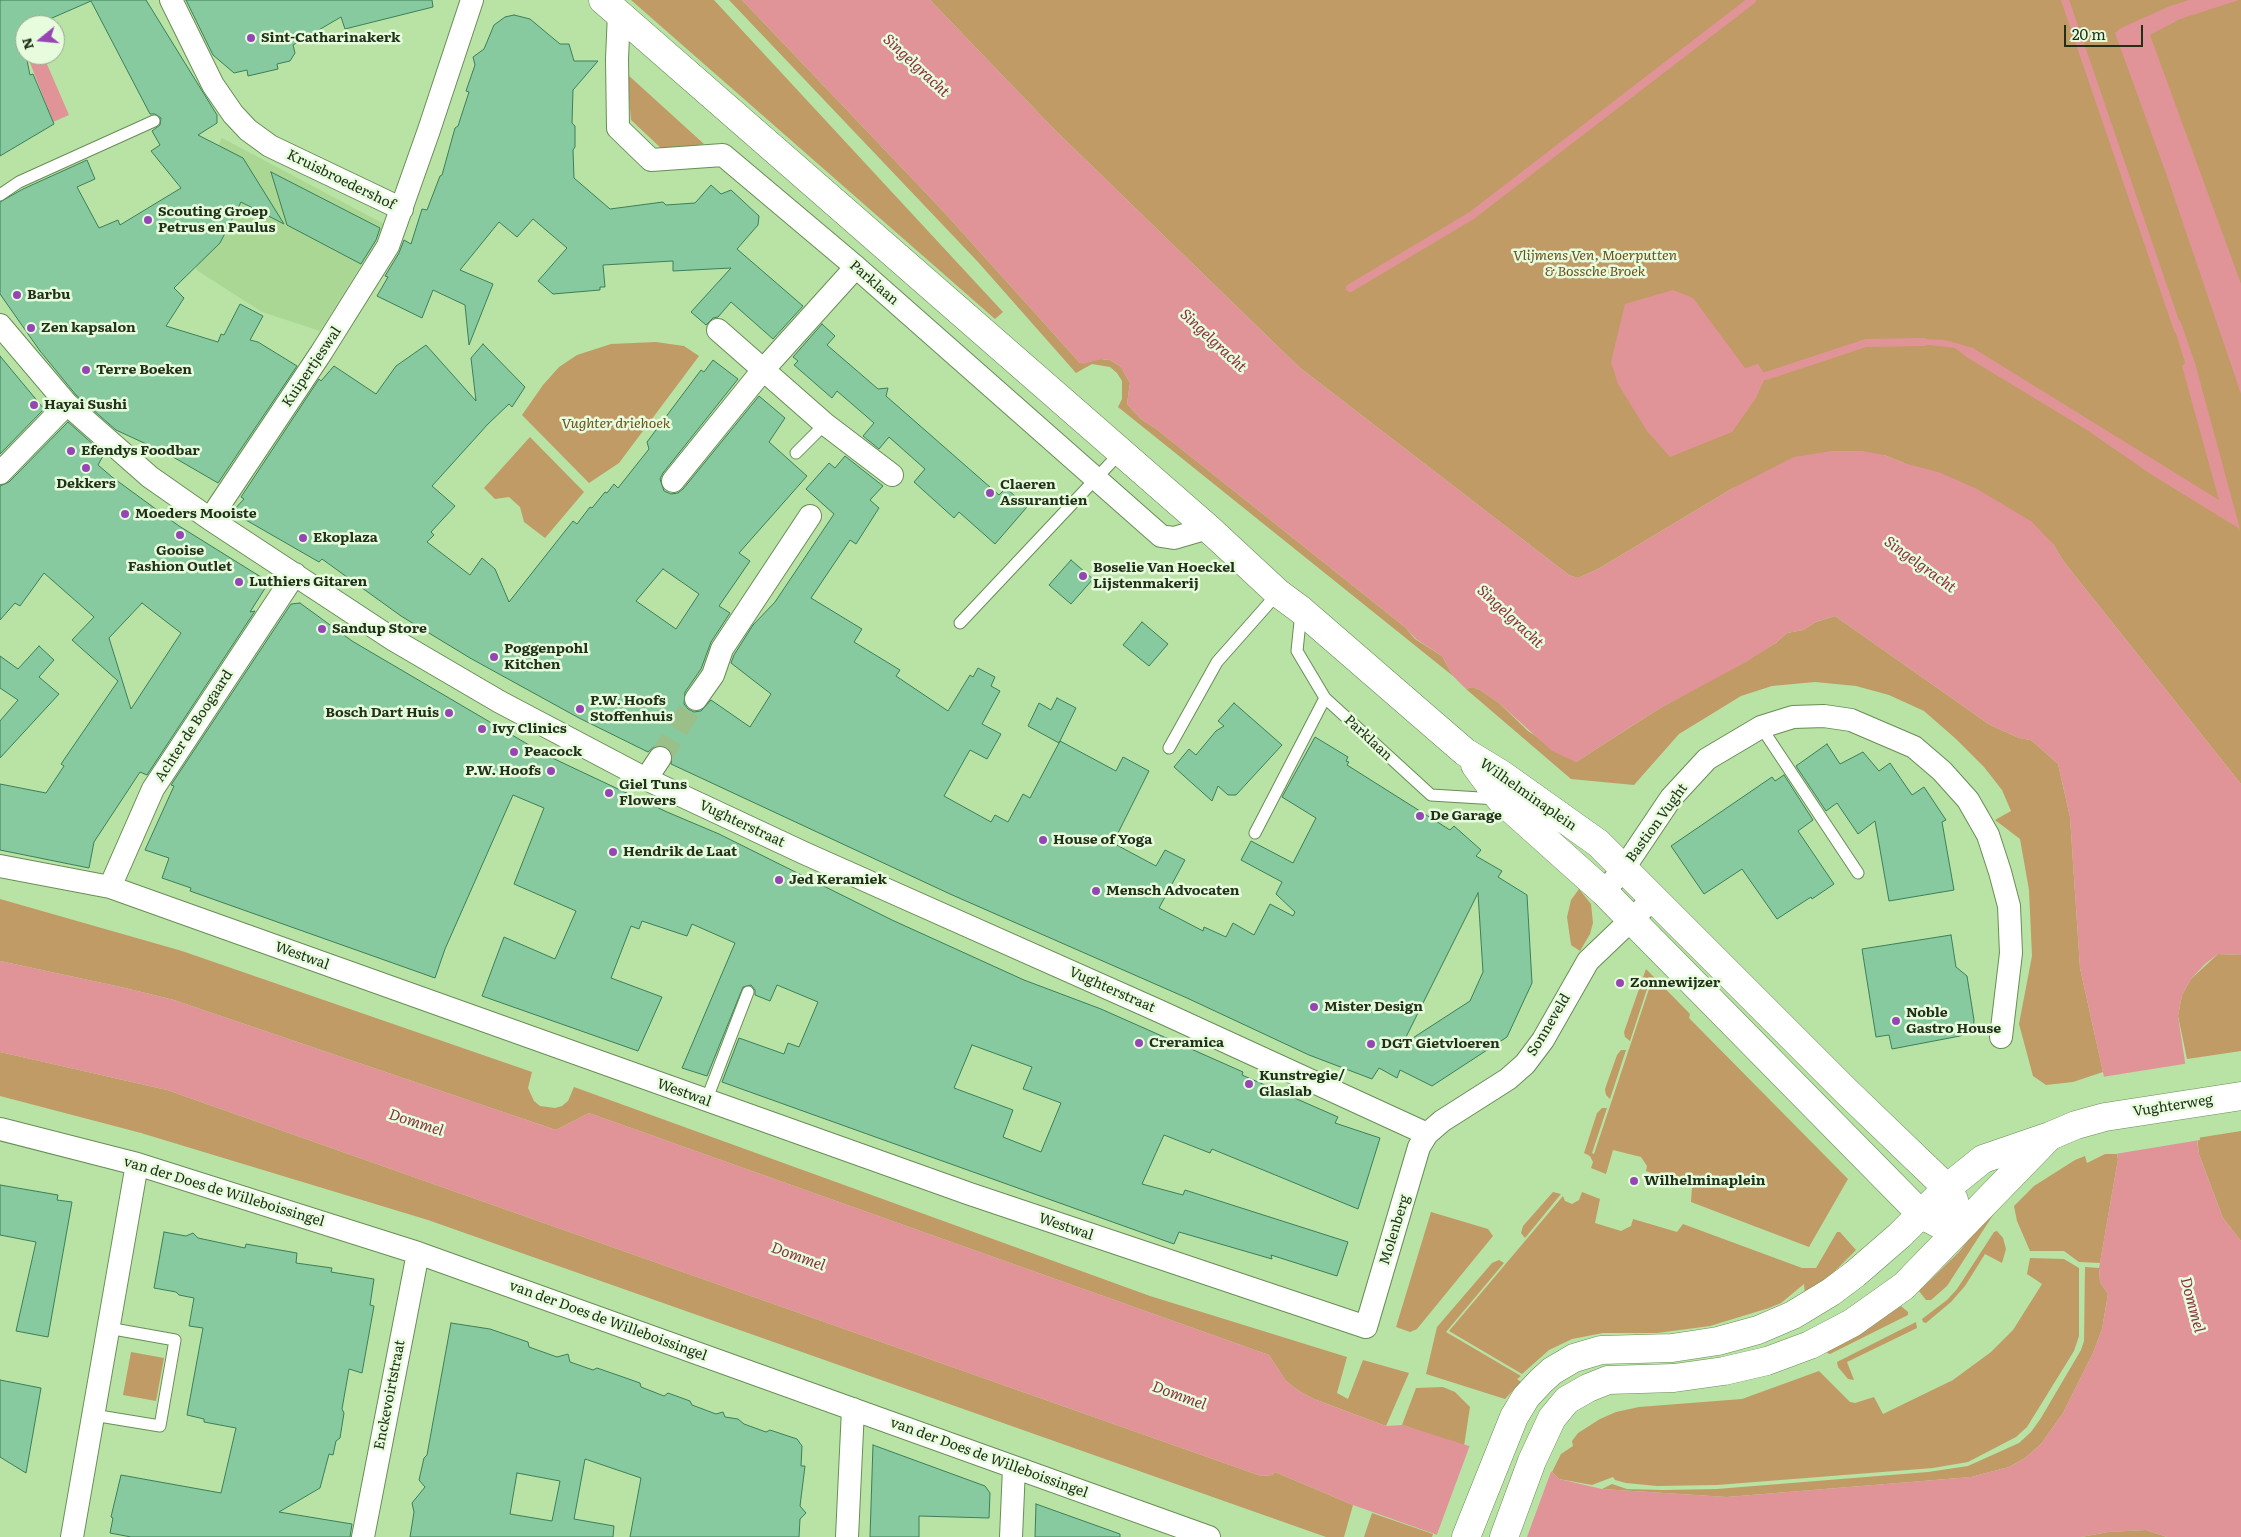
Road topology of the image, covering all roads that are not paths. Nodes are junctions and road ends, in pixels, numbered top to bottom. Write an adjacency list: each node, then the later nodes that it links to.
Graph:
1 (170, 0): 6 (street, Kruisbroedershof)
2 (472, 0): 6 (street, Kruisbroedershof)
3 (611, 6): 7 (street, Parklaan); 14 (main road, Parklaan)
4 (154, 121): 5 (lane)
5 (0, 195)
6 (402, 209): 20 (street, Kuipertjeswal)
7 (856, 267): 10 (street); 17 (street, Parklaan)
8 (0, 325): 11 (street, Vughterstraat)
9 (718, 330): 10 (street)
10 (763, 370): 12 (street); 18 (street)
11 (67, 404): 15 (street); 20 (street, Vughterstraat)
12 (824, 424): 13 (lane); 16 (street)
13 (796, 453)
14 (1120, 453): 17 (lane); 21 (main road, Parklaan)
15 (0, 473)
16 (892, 475)
17 (1095, 478): 21 (street, Parklaan); 25 (lane)
18 (673, 481)
19 (810, 516): 27 (street)
20 (210, 519): 22 (street, Vughterstraat)
21 (1208, 528): 23 (main road, Parklaan)
22 (295, 574): 32 (street, Vughterstraat); 38 (street, Achter de Boogaard)
23 (1278, 593): 24 (main road, Parklaan); 29 (lane)
24 (1301, 610): 26 (lane, Parklaan); 30 (main road, Parklaan)
25 (960, 622)
26 (1325, 698): 33 (lane, Parklaan); 34 (lane)
27 (696, 699)
28 (1760, 727): 36 (street, Bastion Vught); 37 (lane); 43 (street, Bastion Vught)
29 (1169, 748)
30 (1465, 752): 33 (main road, Wilhelminaplein); 36 (main road, Wilhelminaplein)
31 (660, 758): 32 (street)
32 (646, 779): 47 (street, Vughterstraat)
33 (1500, 799): 39 (main road, Wilhelminaplein)
34 (1255, 834)
35 (0, 866): 38 (street, Westwal)
36 (1624, 868): 39 (street, Bastion Vught); 40 (main road, Wilhelminaplein)
37 (1858, 873)
38 (110, 887): 45 (street, Westwal)
39 (1604, 892): 41 (main road, Wilhelminaplein)
40 (1654, 898): 41 (street, Sonneveld); 50 (main road, Wilhelminaplein)
41 (1632, 920): 47 (street, Sonneveld); 51 (main road, Wilhelminaplein)
42 (748, 992): 45 (lane)
43 (2001, 1037)
44 (2241, 1096): 48 (main road, Vughterweg)
45 (706, 1101): 54 (street, Westwal)
46 (0, 1129): 49 (street, van der Does de Willeboissingel)
47 (1427, 1134): 54 (street, Molenberg)
48 (2050, 1136): 50 (main road); 52 (main road)
49 (137, 1164): 53 (street, van der Does de Willeboissingel); 55 (street)
50 (1947, 1188): 51 (main road); 52 (main road, Wilhelminaplein)
51 (1922, 1214): 52 (main road, Wilhelminaplein); 64 (main road)
52 (1960, 1227): 65 (main road)
53 (418, 1253): 56 (street, van der Does de Willeboissingel); 60 (street, Enckevoirtstraat)
54 (1366, 1327)
55 (108, 1328): 57 (street); 57 (lane)
56 (853, 1409): 58 (street, van der Does de Willeboissingel); 61 (street)
57 (93, 1415): 59 (street)
58 (1014, 1468): 62 (street); 63 (street, van der Does de Willeboissingel)
59 (72, 1537)
60 (363, 1537)
61 (847, 1537)
62 (1011, 1537)
63 (1209, 1537)
64 (1466, 1537)
65 (1504, 1537)

